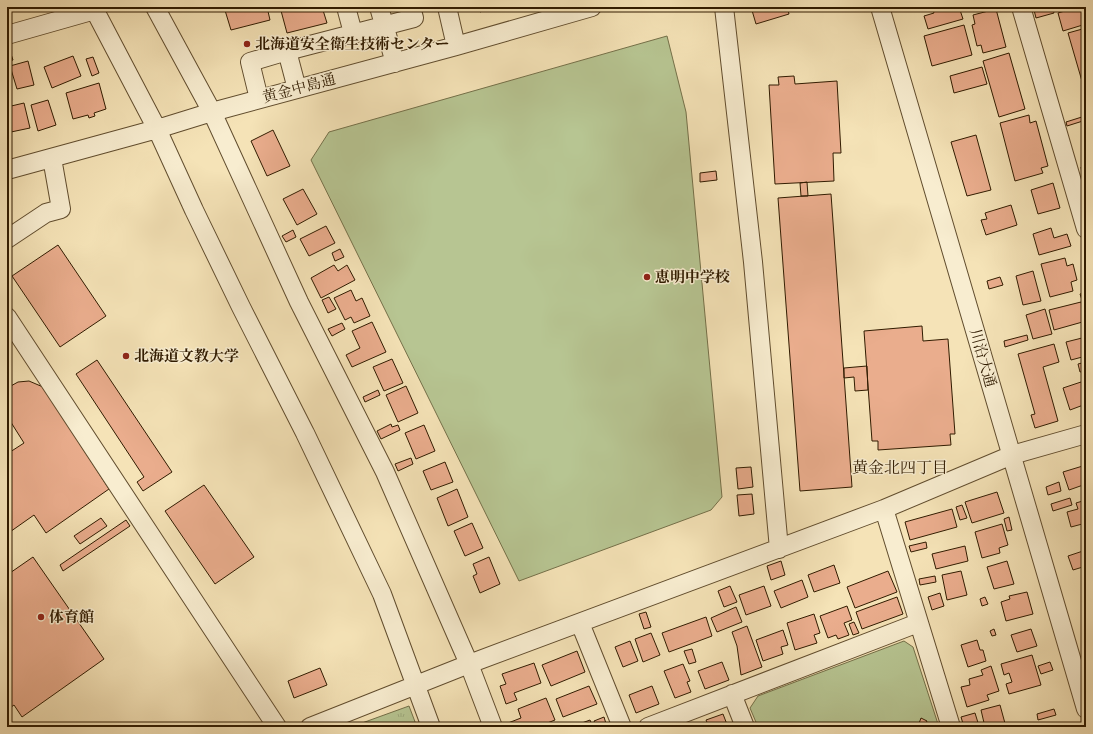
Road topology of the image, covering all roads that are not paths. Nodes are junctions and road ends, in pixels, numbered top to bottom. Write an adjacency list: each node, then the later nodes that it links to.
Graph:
1 (155, 7): 19 (street)
2 (346, 7): 12 (street)
3 (379, 7): 11 (street)
4 (411, 7): 11 (street)
5 (447, 7): 14 (street)
6 (724, 7): 29 (street)
7 (880, 7): 27 (street, 川沿大通)
8 (1021, 7): 23 (street)
9 (582, 8): 14 (street, 黄金中島通)
10 (94, 9): 13 (street); 20 (street)
11 (384, 25): 12 (street); 16 (street)
12 (353, 33): 15 (street)
13 (7, 35)
14 (456, 46): 16 (street, 黄金中島通)
15 (287, 51): 17 (street); 18 (street)
16 (395, 63): 17 (street, 黄金中島通)
17 (297, 89): 18 (street, 黄金中島通)
18 (258, 99): 19 (street, 黄金中島通)
19 (212, 112): 20 (street, 黄金中島通); 32 (street)
20 (157, 129): 21 (street, 黄金中島通); 33 (street)
21 (52, 158): 22 (street, 黄金中島通); 24 (street)
22 (7, 170)
23 (1086, 229)
24 (7, 240)
25 (7, 317): 36 (street)
26 (1086, 434): 27 (street)
27 (1012, 454): 28 (street); 35 (street, 川沿大通)
28 (884, 509): 29 (street); 30 (street)
29 (779, 549): 31 (street)
30 (918, 622): 34 (street); 43 (street)
31 (580, 623): 32 (street); 40 (street)
32 (469, 664): 33 (street); 39 (street)
33 (415, 686): 37 (street); 38 (street)
34 (732, 694): 41 (street); 42 (street)
35 (1086, 709)
36 (277, 727)
37 (310, 727)
38 (431, 727)
39 (493, 727)
40 (622, 727)
41 (648, 727)
42 (745, 727)
43 (951, 727)

